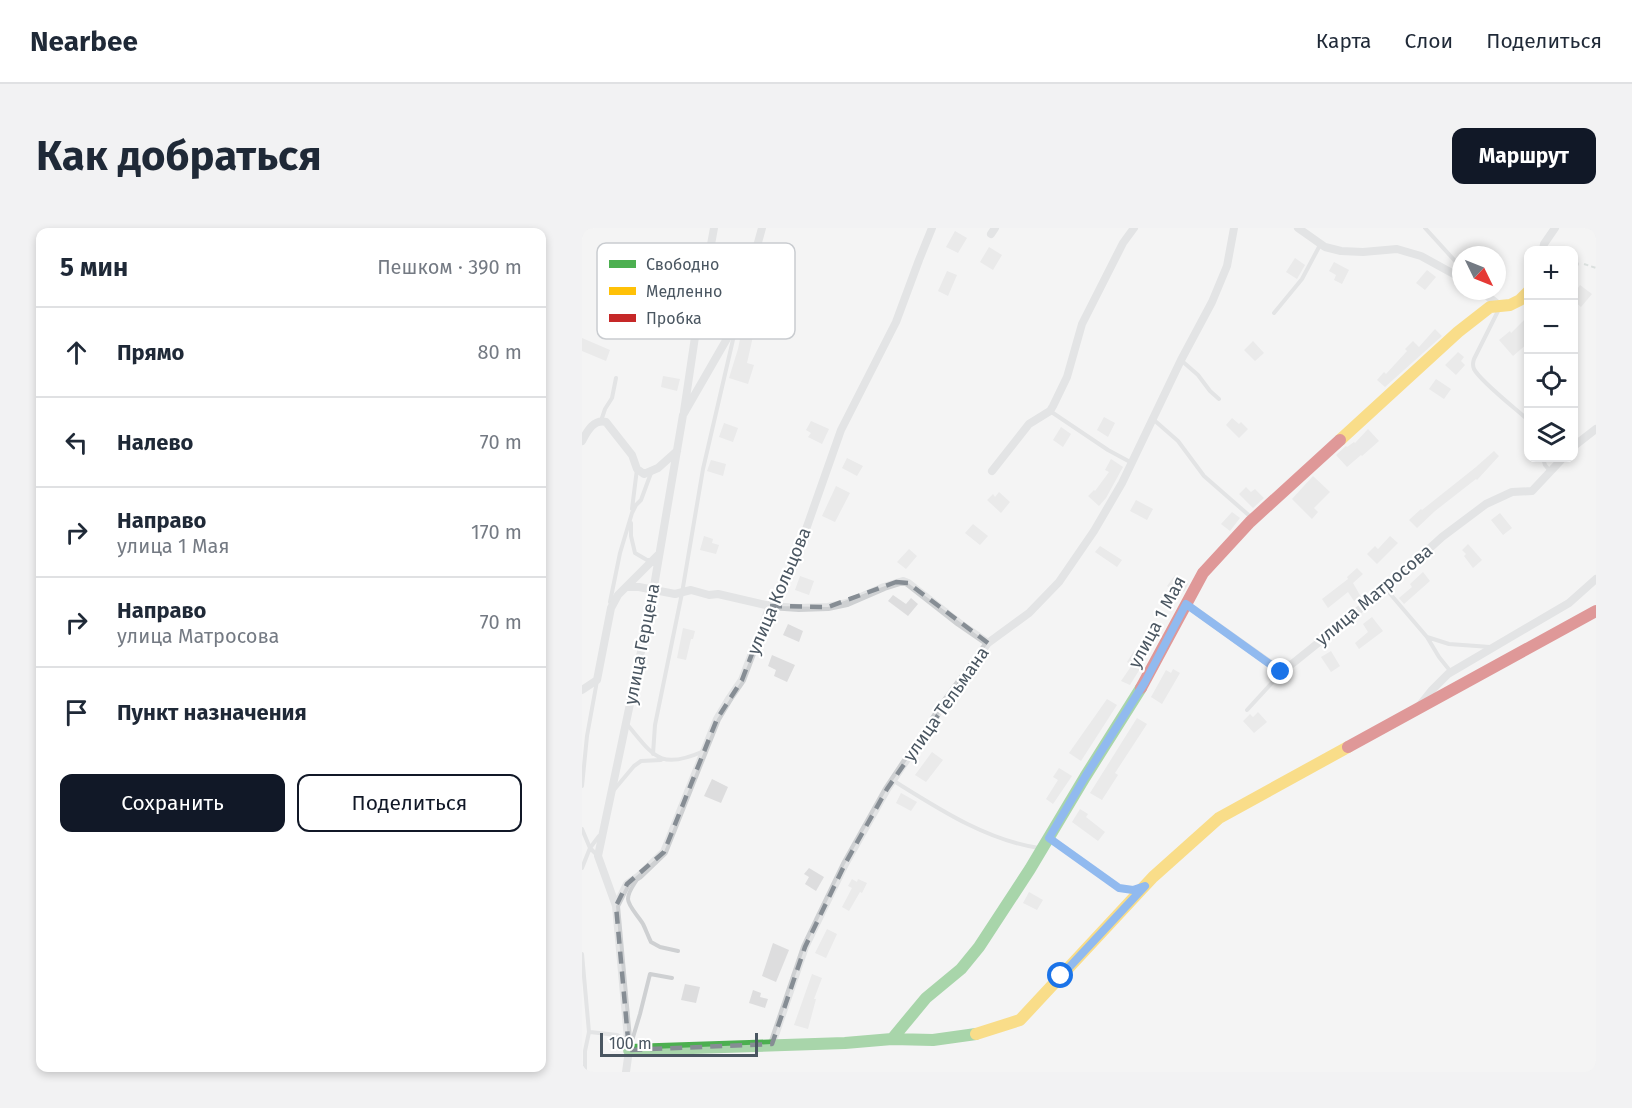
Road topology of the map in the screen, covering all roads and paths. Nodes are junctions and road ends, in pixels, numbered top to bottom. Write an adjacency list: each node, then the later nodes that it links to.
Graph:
1 (714, 228): 9 (street)
2 (762, 228): 10 (street, улица Герцена)
3 (932, 228): 52 (street, улица Кольцова)
4 (1134, 228): 27 (street)
5 (1234, 228): 24 (street, улица Тельмана)
6 (1298, 228): 11 (street)
7 (1425, 228): 13 (lane)
8 (1555, 228): 12 (street)
9 (711, 243)
10 (758, 243)
11 (1320, 244): 16 (street); 20 (lane)
12 (1543, 246)
13 (1452, 258)
14 (1578, 265): 15 (path)
15 (1596, 268)
16 (1452, 273)
17 (1524, 296): 19 (street, улица 1 Мая)
18 (1492, 300): 19 (street)
19 (1500, 306): 29 (lane); 44 (street, улица 1 Мая)
20 (1274, 314)
21 (695, 339): 28 (street)
22 (727, 339): 28 (street, улица Герцена)
23 (732, 339): 50 (lane)
24 (1181, 360): 26 (lane); 30 (street, улица Тельмана)
25 (616, 378): 31 (lane)
26 (1218, 399)
27 (1050, 411): 38 (lane); 40 (street)
28 (683, 415): 35 (street, улица Герцена)
29 (1524, 416)
30 (1153, 420): 38 (street, улица Тельмана); 44 (lane)
31 (601, 421): 33 (street); 39 (street)
32 (1596, 429): 34 (street)
33 (582, 441)
34 (1578, 444)
35 (677, 450): 42 (street); 45 (street, улица Герцена)
36 (1545, 462): 41 (lane)
37 (1559, 462): 41 (street, улица Матросова)
38 (1132, 463): 56 (street, улица Тельмана)
39 (637, 468): 42 (street); 43 (lane)
40 (992, 471)
41 (1550, 471): 48 (street, улица Матросова)
42 (651, 472): 43 (lane)
43 (632, 513): 45 (lane); 54 (lane)
44 (1253, 519): 51 (street, улица 1 Мая)
45 (656, 557): 47 (street); 49 (street, улица Герцена)
46 (1596, 579): 57 (street)
47 (627, 587): 49 (street); 54 (street)
48 (1385, 589): 55 (lane); 58 (street, улица Матросова)
49 (653, 590): 50 (street); 64 (street, улица Герцена)
50 (682, 593): 52 (street); 66 (lane)
51 (1186, 604): 58 (street); 73 (street, улица 1 Мая)
52 (770, 606): 56 (street); 65 (street, улица Кольцова)
53 (1596, 611): 62 (street)
54 (608, 618): 60 (street)
55 (1428, 637): 57 (lane); 59 (lane)
56 (988, 643): 68 (street, улица Тельмана)
57 (1494, 647): 59 (street)
58 (1281, 672): 63 (lane)
59 (1451, 672): 62 (street)
60 (597, 680): 61 (street); 69 (lane)
61 (582, 690)
62 (1418, 708): 78 (street)
63 (1247, 710)
64 (626, 723): 66 (lane); 70 (street, улица Герцена)
65 (705, 750): 67 (lane); 77 (street, улица Кольцова)
66 (653, 754): 67 (lane)
67 (662, 759): 70 (lane)
68 (893, 781): 73 (lane); 87 (street, улица Тельмана)
69 (582, 786)
70 (611, 795): 72 (street, улица Герцена)
71 (582, 828): 74 (lane)
72 (603, 831): 74 (lane); 75 (street, улица Герцена)
73 (1046, 843): 78 (lane); 86 (street, улица 1 Мая)
74 (590, 848): 75 (lane); 76 (lane)
75 (598, 855): 79 (street)
76 (582, 868)
77 (639, 876): 79 (street, улица Кольцова); 80 (lane)
78 (1145, 886): 86 (street)
79 (616, 906): 83 (street)
80 (678, 951)
81 (582, 954): 84 (lane)
82 (672, 978): 88 (lane)
83 (627, 1027): 85 (lane); 88 (street)
84 (590, 1032): 85 (lane); 89 (lane)
85 (617, 1035): 88 (lane)
86 (892, 1039): 87 (street)
87 (772, 1044): 88 (street)
88 (628, 1046): 90 (street)
89 (585, 1072)
90 (626, 1072)

